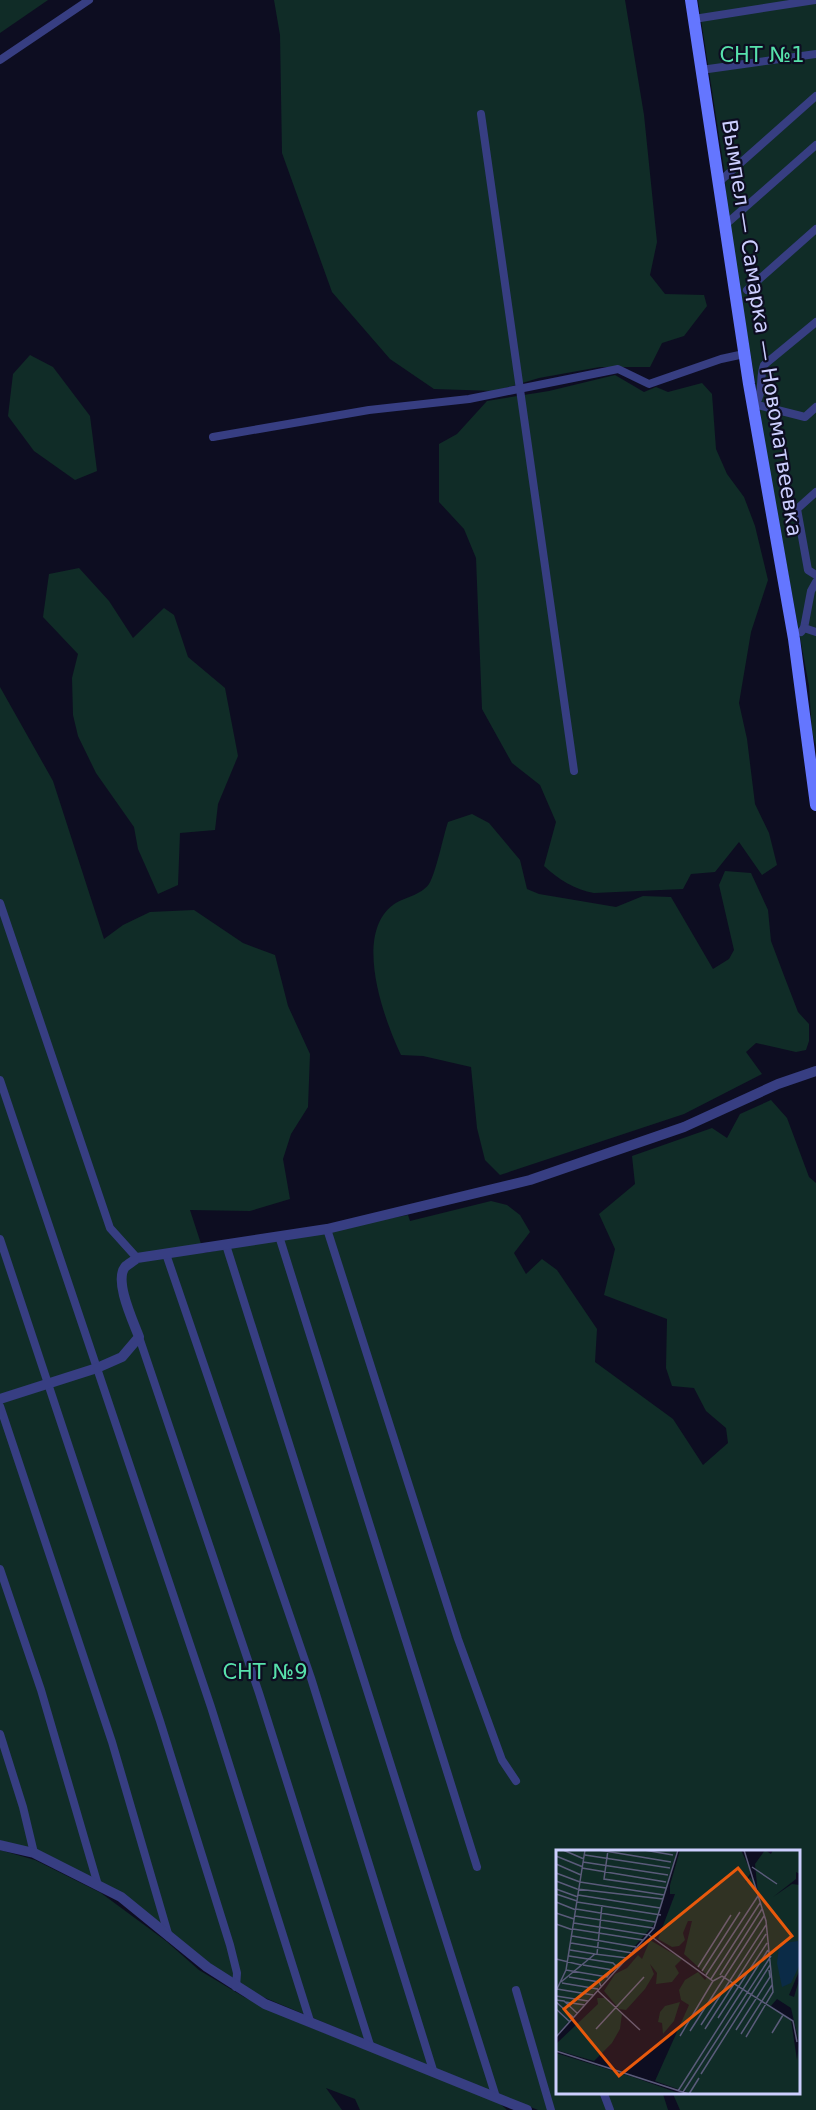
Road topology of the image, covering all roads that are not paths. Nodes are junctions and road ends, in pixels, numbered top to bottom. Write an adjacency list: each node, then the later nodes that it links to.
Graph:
1 (89, 0): 6 (street)
2 (691, 0): 4 (main road, Вымпел — Самарка — Новоматвеевка)
3 (815, 0): 4 (street)
4 (694, 19): 7 (main road, Вымпел — Самарка — Новоматвеевка)
5 (816, 54): 7 (street)
6 (0, 60)
7 (701, 70): 11 (main road, Вымпел — Самарка — Новоматвеевка)
8 (816, 96): 11 (street)
9 (481, 114): 17 (street)
10 (816, 145): 12 (street)
11 (719, 182): 12 (main road, Вымпел — Самарка — Новоматвеевка)
12 (725, 225): 16 (main road, Вымпел — Самарка — Новоматвеевка)
13 (816, 229): 14 (street)
14 (747, 290)
15 (816, 322): 18 (street)
16 (744, 354): 17 (street); 18 (main road, Вымпел — Самарка — Новоматвеевка)
17 (520, 390): 20 (street); 28 (street)
18 (754, 404): 19 (street); 26 (main road, Вымпел — Самарка — Новоматвеевка)
19 (816, 407)
20 (213, 437)
21 (816, 492): 22 (street)
22 (816, 575)
23 (816, 582): 24 (street)
24 (804, 628): 25 (street); 26 (street)
25 (816, 632)
26 (794, 639): 27 (main road, Вымпел — Самарка — Новоматвеевка)
27 (813, 765): 29 (main road, Вымпел — Самарка — Новоматвеевка)
28 (574, 771)
29 (816, 805)
30 (0, 903): 38 (street)
31 (816, 1071): 33 (street)
32 (0, 1080): 40 (street)
33 (327, 1229): 34 (street); 46 (street)
34 (279, 1236): 36 (street); 49 (street)
35 (0, 1239): 41 (street)
36 (226, 1245): 37 (street); 58 (street)
37 (166, 1254): 38 (street); 56 (street)
38 (137, 1258): 39 (street)
39 (139, 1337): 40 (street); 55 (street)
40 (97, 1368): 41 (street); 54 (street)
41 (48, 1384): 42 (street); 52 (street)
42 (0, 1399)
43 (0, 1406): 51 (street)
44 (0, 1569): 50 (street)
45 (0, 1734): 48 (street)
46 (516, 1781)
47 (0, 1845): 48 (street)
48 (34, 1853): 50 (street)
49 (477, 1867)
50 (98, 1885): 51 (street)
51 (169, 1938): 52 (street)
52 (236, 1987): 54 (street)
53 (516, 1990): 60 (street)
54 (310, 2021): 55 (street)
55 (370, 2045): 56 (street)
56 (433, 2070): 58 (street)
57 (604, 2095): 61 (street)
58 (496, 2097): 59 (street)
59 (527, 2110)
60 (551, 2110)
61 (610, 2110)

